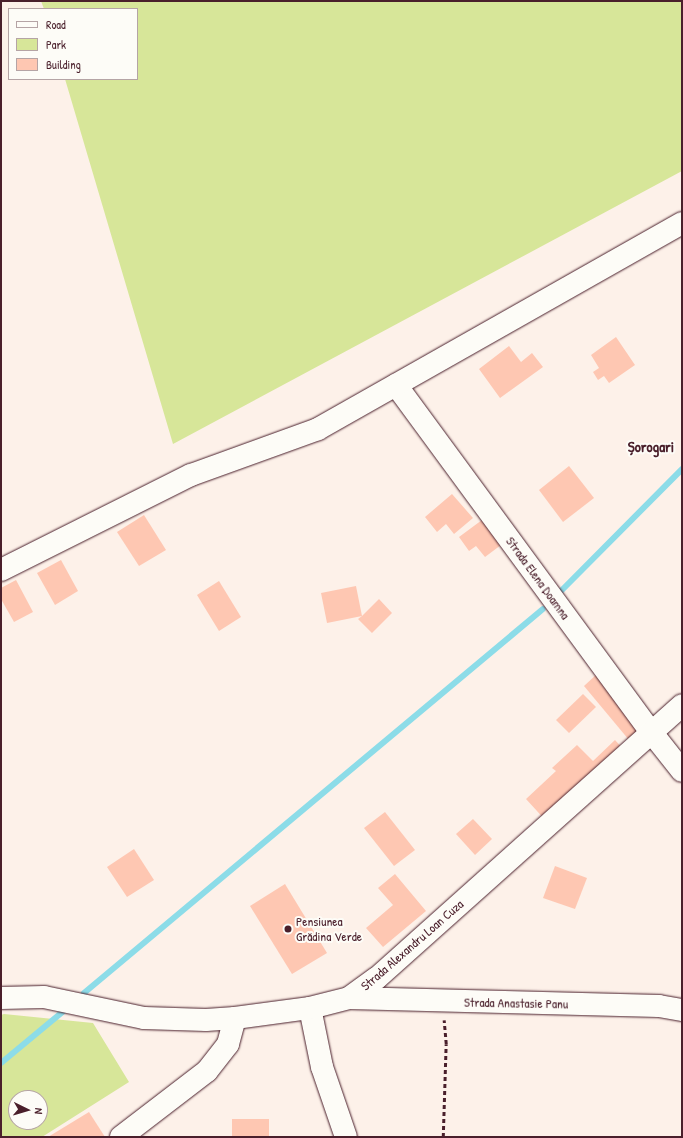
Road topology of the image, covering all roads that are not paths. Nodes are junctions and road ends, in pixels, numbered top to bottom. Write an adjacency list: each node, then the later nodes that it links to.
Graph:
1 (682, 223): 2 (street)
2 (396, 385): 3 (street); 5 (street, Strada Elena Doamna)
3 (1, 570)
4 (682, 705): 5 (street, Strada Alexandru Loan Cuza)
5 (652, 733): 6 (street, Strada Elena Doamna); 8 (street, Strada Alexandru Loan Cuza)
6 (682, 771)
7 (1, 998): 11 (street, Strada Alexandru Loan Cuza)
8 (349, 998): 9 (street, Strada Alexandru Loan Cuza); 10 (street, Strada Anastasie Panu)
9 (310, 1008): 11 (street, Strada Alexandru Loan Cuza); 13 (street)
10 (682, 1010)
11 (235, 1018): 12 (street)
12 (121, 1137)
13 (346, 1137)

